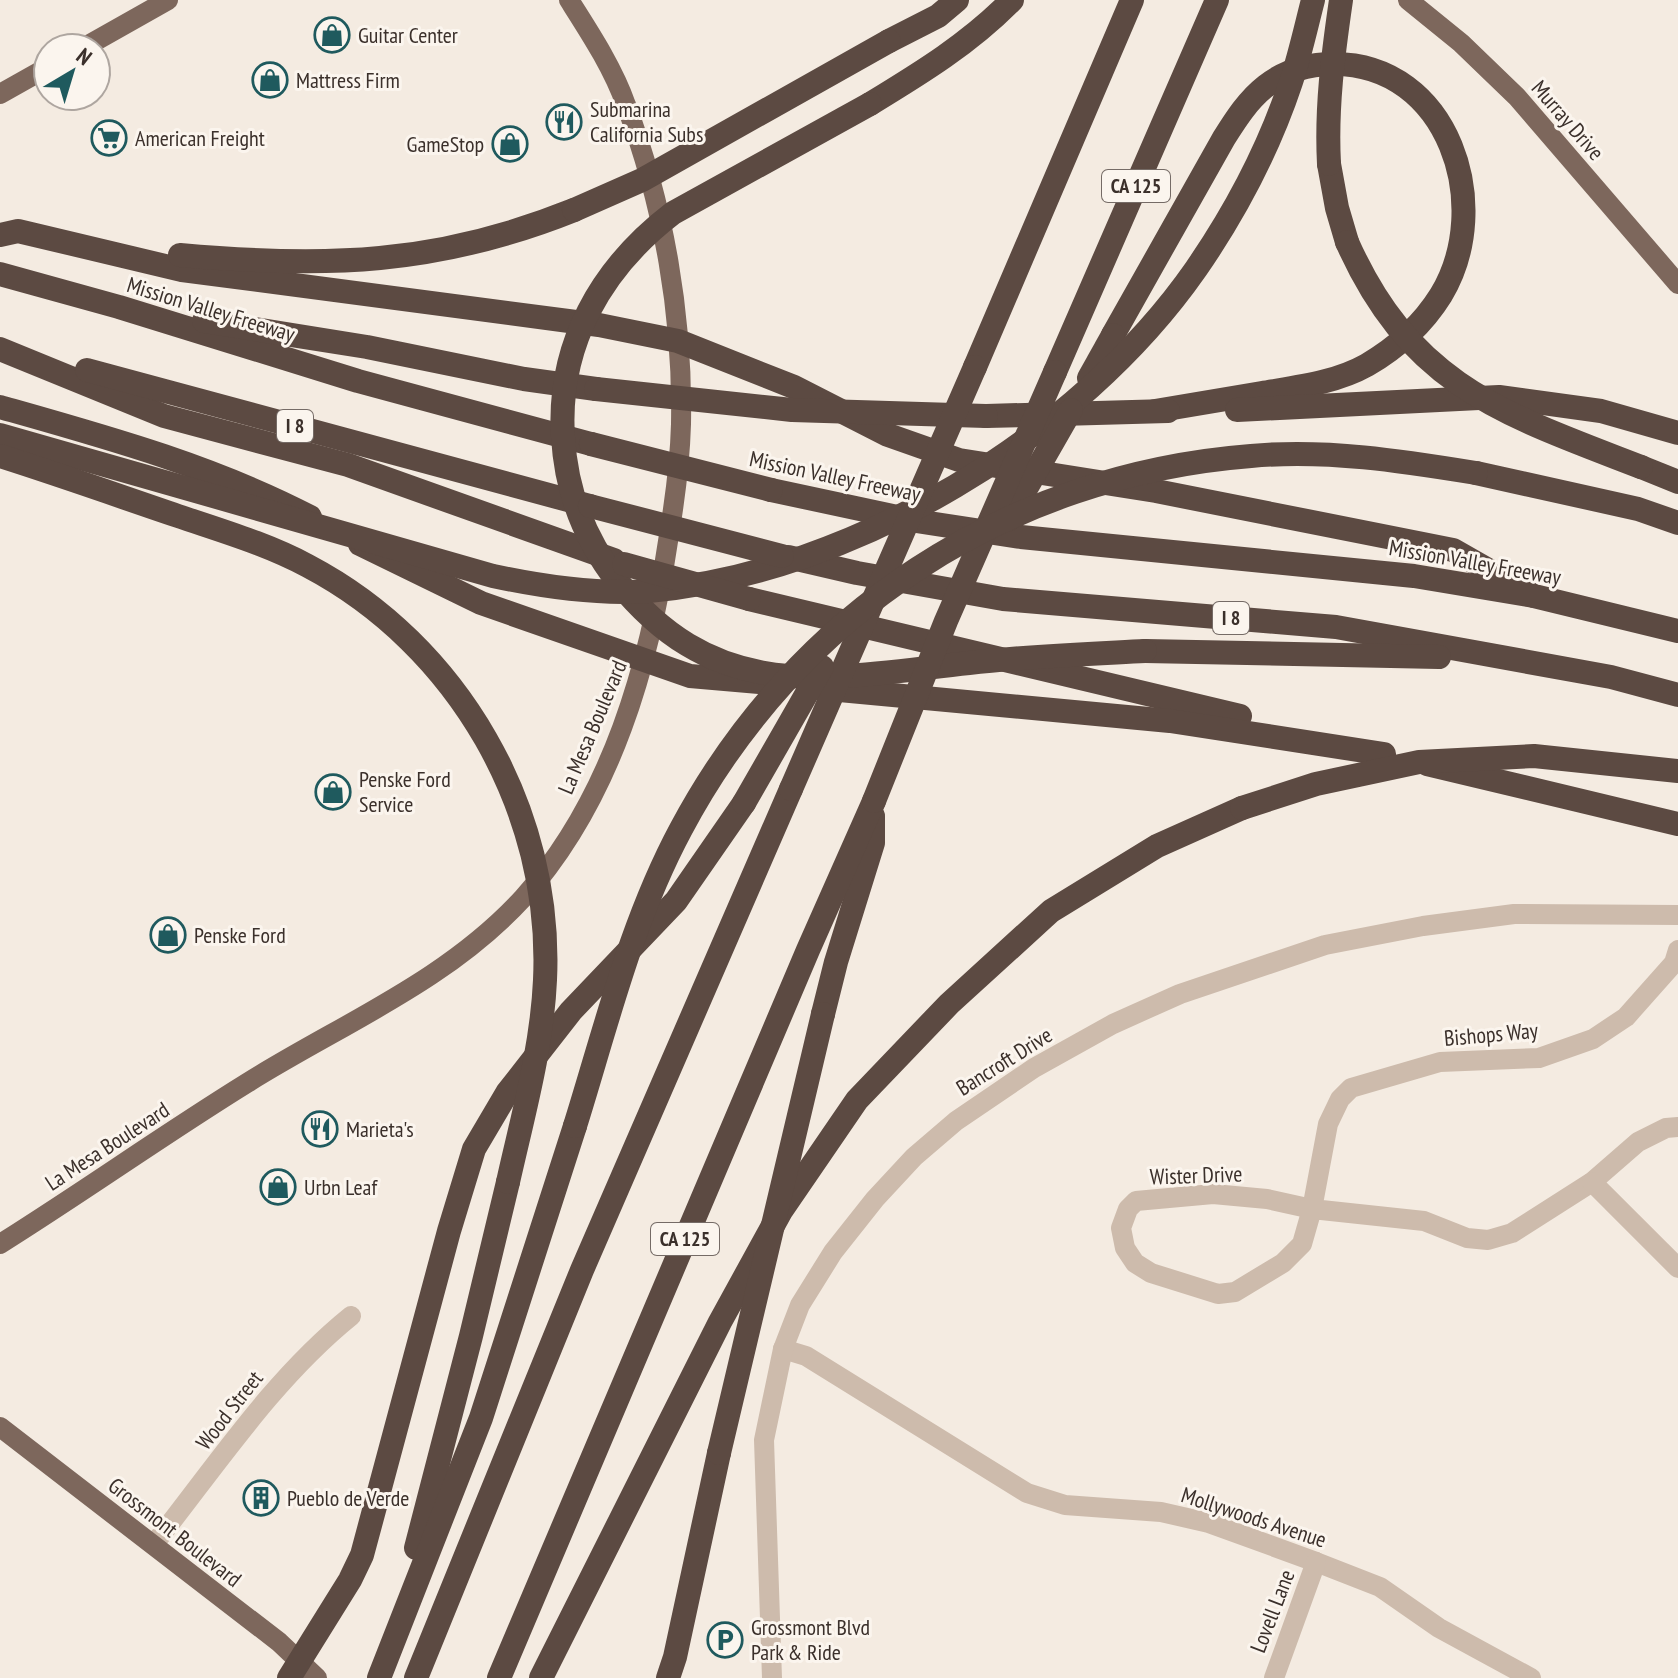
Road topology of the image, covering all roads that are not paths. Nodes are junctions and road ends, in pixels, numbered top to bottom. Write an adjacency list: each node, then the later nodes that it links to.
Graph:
1 (168, 0): 10 (main road)
2 (569, 0): 18 (main road, La Mesa Boulevard)
3 (957, 0): 14 (highway, bridge)
4 (1012, 0): 31 (highway, bridge)
5 (1132, 0): 27 (highway, bridge)
6 (1217, 0): 29 (highway, CA 125, bridge)
7 (1313, 0): 23 (highway, bridge)
8 (1341, 0): 25 (highway, bridge)
9 (1408, 0): 16 (main road, Murray Drive)
10 (111, 32)
11 (32, 76): 12 (main road)
12 (0, 94)
13 (0, 235): 14 (highway)
14 (86, 246): 18 (highway)
15 (0, 274): 17 (highway, Mission Valley Freeway)
16 (1678, 284)
17 (119, 307): 21 (highway, bridge); 28 (highway, Mission Valley Freeway, bridge)
18 (678, 341): 28 (highway); 32 (main road, La Mesa Boulevard)
19 (0, 348): 31 (highway, I 8, bridge); 34 (highway, bridge)
20 (0, 407): 32 (highway)
21 (1155, 411): 22 (highway); 29 (highway, bridge)
22 (1678, 433)
23 (0, 435)
24 (0, 456): 50 (highway, bridge)
25 (1678, 482)
26 (1678, 523): 50 (highway, bridge)
27 (889, 564): 51 (highway, bridge); 54 (highway, bridge)
28 (1534, 596): 30 (highway, Mission Valley Freeway)
29 (946, 621): 36 (highway, CA 125, bridge)
30 (1678, 631)
31 (1513, 658): 33 (highway, I 8)
32 (646, 661): 34 (highway); 43 (main road, La Mesa Boulevard)
33 (1678, 695)
34 (1384, 754): 37 (highway)
35 (1678, 771): 56 (highway, bridge)
36 (874, 801): 55 (highway, CA 125); 57 (highway, bridge)
37 (1678, 824)
38 (1678, 915): 46 (street, Bancroft Drive)
39 (1678, 950): 42 (street, Bishops Way)
40 (1678, 1127): 41 (street, Wister Drive)
41 (1592, 1182): 42 (street, Wister Drive); 44 (street)
42 (1312, 1209): 42 (street, Wister Drive)
43 (0, 1244)
44 (1678, 1268)
45 (351, 1316): 48 (street, Wood Street)
46 (783, 1349): 49 (street, Mollywoods Avenue); 58 (street, Bancroft Drive)
47 (0, 1427): 48 (main road, Grossmont Boulevard)
48 (154, 1544): 51 (main road, Grossmont Boulevard)
49 (1316, 1562): 59 (street, Lovell Lane); 60 (street, Mollywoods Avenue)
50 (393, 1644): 53 (highway)
51 (294, 1669): 52 (main road, Grossmont Boulevard)
52 (317, 1678)
53 (379, 1678)
54 (416, 1678)
55 (499, 1678)
56 (541, 1678)
57 (668, 1678)
58 (772, 1678)
59 (1274, 1678)
60 (1531, 1678)

